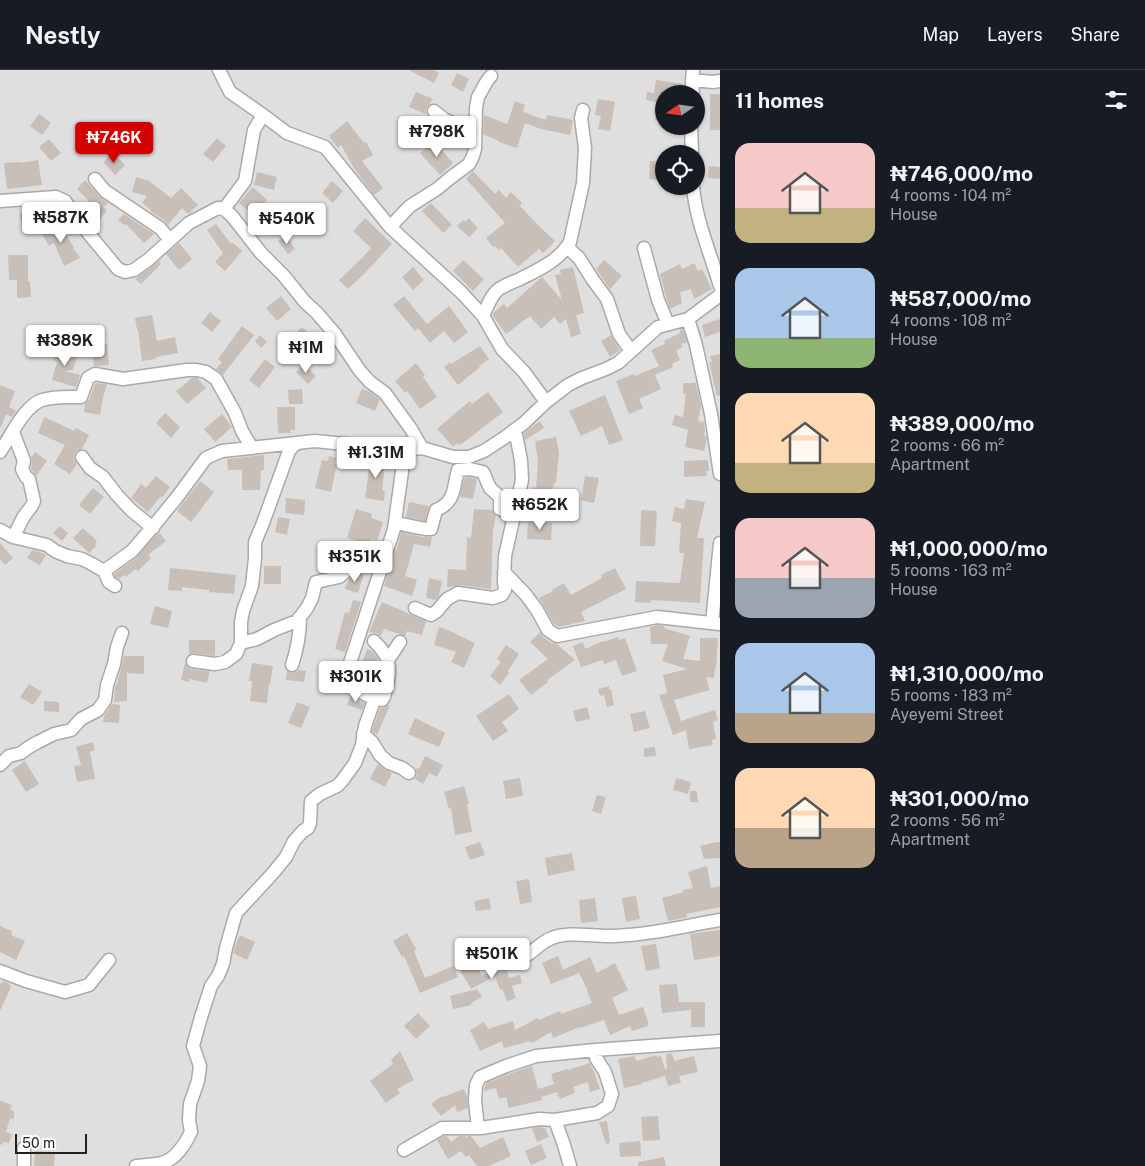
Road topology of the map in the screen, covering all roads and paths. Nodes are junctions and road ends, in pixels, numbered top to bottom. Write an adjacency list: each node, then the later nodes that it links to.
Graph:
1 (219, 70): 7 (street)
2 (692, 75): 4 (street)
3 (491, 76): 8 (street)
4 (720, 82)
5 (583, 110): 15 (street)
6 (434, 111): 8 (street)
7 (263, 115): 12 (street); 13 (street)
8 (474, 142): 13 (street)
9 (95, 179): 14 (street)
10 (694, 195): 17 (street)
11 (0, 201): 14 (street)
12 (224, 210): 14 (street); 29 (street)
13 (390, 227): 19 (street)
14 (170, 240)
15 (567, 247): 19 (street); 22 (street)
16 (644, 248): 21 (street)
17 (720, 286)
18 (720, 295): 20 (street)
19 (483, 316): 23 (street)
20 (688, 319): 21 (street); 34 (street)
21 (668, 324): 22 (street)
22 (631, 351): 23 (street)
23 (546, 402): 24 (street)
24 (514, 430): 29 (street); 35 (street)
25 (242, 431): 26 (street); 28 (street); 31 (street)
26 (13, 432): 32 (street); 39 (street)
27 (299, 443): 28 (street); 30 (street); 51 (street)
28 (252, 448): 31 (street)
29 (422, 448): 30 (street)
30 (405, 450): 36 (street)
31 (222, 451): 37 (street)
32 (0, 452)
33 (82, 457): 37 (street)
34 (720, 474)
35 (514, 516): 36 (street); 43 (street)
36 (395, 523): 41 (street)
37 (153, 528): 42 (street)
38 (0, 530): 39 (street)
39 (13, 537): 42 (street)
40 (720, 543): 47 (street)
41 (388, 547): 46 (street); 55 (street)
42 (104, 571): 44 (street)
43 (504, 572): 45 (street); 47 (street)
44 (115, 586)
45 (416, 608)
46 (300, 617): 51 (street); 54 (street)
47 (716, 623)
48 (122, 633): 57 (street)
49 (374, 641): 52 (street)
50 (400, 642): 52 (street)
51 (241, 643): 53 (street)
52 (388, 660): 55 (street)
53 (193, 661)
54 (292, 665)
55 (375, 698): 56 (street)
56 (363, 734): 58 (street); 69 (street)
57 (0, 765)
58 (409, 773)
59 (720, 920): 61 (street)
60 (109, 960): 62 (street)
61 (482, 960)
62 (0, 971)
63 (720, 1042): 64 (street)
64 (595, 1050): 65 (street); 66 (street)
65 (555, 1120): 66 (street); 72 (street)
66 (478, 1128): 68 (street)
67 (24, 1148): 70 (street)
68 (404, 1150)
69 (169, 1163): 71 (street)
70 (24, 1166)
71 (136, 1166)
72 (570, 1166)

